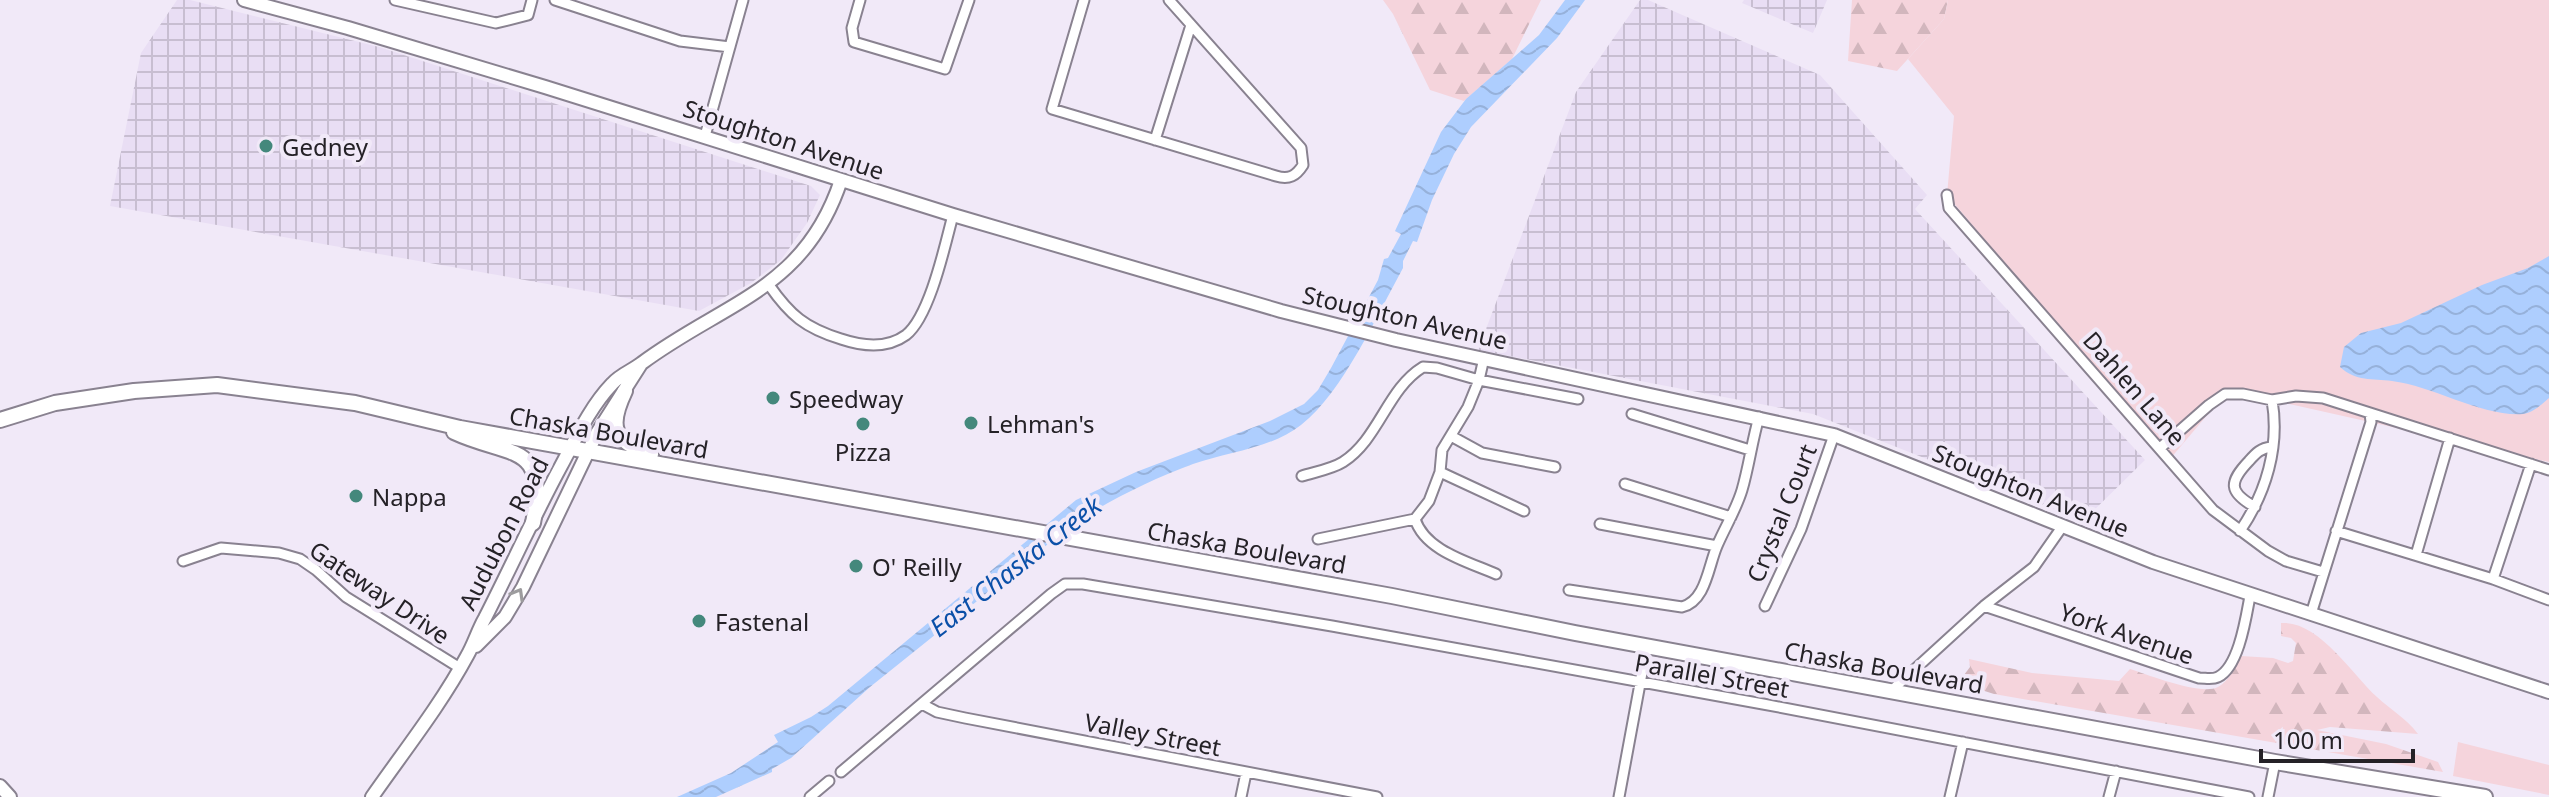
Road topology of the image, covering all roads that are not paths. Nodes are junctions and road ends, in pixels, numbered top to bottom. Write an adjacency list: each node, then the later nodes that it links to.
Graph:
1 (244, 0): 10 (street, Stoughton Avenue)
2 (395, 0): 3 (street)
3 (532, 0)
4 (555, 0): 12 (street)
5 (743, 0): 12 (street)
6 (860, 0): 7 (street)
7 (969, 0)
8 (1084, 0): 14 (street)
9 (1169, 0): 11 (street)
10 (279, 4): 13 (street, Stoughton Avenue)
11 (1191, 25): 14 (street); 14 (street)
12 (730, 47): 13 (street)
13 (705, 136): 15 (street, Stoughton Avenue)
14 (1155, 140)
15 (841, 180): 17 (street, Stoughton Avenue); 18 (street, Audubon Road)
16 (1947, 195): 35 (street, Dahlen Lane)
17 (953, 215): 18 (street); 19 (street, Stoughton Avenue)
18 (769, 285): 20 (street, Audubon Road)
19 (1484, 358): 21 (street); 27 (street, Stoughton Avenue)
20 (641, 364): 22 (street, Audubon Road); 33 (street, Audubon Road)
21 (1479, 380): 23 (street); 31 (street); 43 (street)
22 (625, 391): 36 (street, Audubon Road); 40 (main road)
23 (1578, 399)
24 (2272, 400): 25 (street); 34 (street); 35 (street)
25 (2370, 413): 32 (street); 53 (street)
26 (1632, 414): 37 (street)
27 (1759, 417): 30 (street, Stoughton Avenue); 37 (street)
28 (0, 420): 29 (main road, Chaska Boulevard)
29 (432, 421): 33 (main road, Chaska Boulevard); 49 (main road)
30 (1834, 435): 51 (street, Stoughton Avenue); 64 (street, Crystal Court)
31 (1451, 436): 39 (street); 42 (street)
32 (2450, 438): 38 (street); 56 (street)
33 (571, 447): 36 (main road, Chaska Boulevard); 49 (street, Audubon Road)
34 (2271, 447): 45 (street); 45 (street)
35 (2160, 448): 52 (street, Dahlen Lane)
36 (588, 450): 40 (main road, Chaska Boulevard); 68 (street, Audubon Road, one-way to 36)
37 (1750, 450): 47 (street)
38 (2531, 464): 41 (street); 60 (street)
39 (1555, 467)
40 (701, 470): 67 (main road, Chaska Boulevard)
41 (2549, 470)
42 (1440, 472): 46 (street); 48 (street)
43 (1302, 476)
44 (1625, 484): 47 (street)
45 (2255, 507): 52 (street)
46 (1524, 511)
47 (1731, 517): 55 (street)
48 (1415, 519): 54 (street); 59 (street)
49 (533, 523): 68 (street, Audubon Road)
50 (1600, 524): 55 (street)
51 (2062, 527): 62 (street, Stoughton Avenue); 65 (street)
52 (2240, 531): 58 (street, Dahlen Lane)
53 (2336, 531): 56 (street); 58 (street)
54 (1318, 539)
55 (1717, 546): 61 (street)
56 (2416, 555): 60 (street)
57 (183, 561): 69 (street, Gateway Drive)
58 (2323, 572): 66 (street)
59 (1496, 574)
60 (2493, 579): 63 (street)
61 (1569, 590)
62 (2250, 596): 65 (street, York Avenue); 66 (street, Stoughton Avenue)
63 (2549, 600)
64 (1765, 606)
65 (1984, 606): 71 (street)
66 (2311, 614): 72 (street, Stoughton Avenue)
67 (1647, 646): 70 (street); 71 (main road, Chaska Boulevard)
68 (469, 654): 69 (street, Audubon Road)
69 (460, 668): 82 (street, Audubon Road)
70 (1641, 683): 73 (street, Parallel Street); 74 (street, Parallel Street); 86 (street)
71 (1891, 691): 75 (main road, Chaska Boulevard)
72 (2548, 691)
73 (922, 704): 77 (street); 78 (street, Valley Street)
74 (1963, 742): 76 (street, Parallel Street); 87 (street)
75 (2275, 762): 90 (street); 91 (main road, Chaska Boulevard)
76 (2116, 771): 88 (street); 89 (street, Parallel Street)
77 (841, 772)
78 (1246, 773): 84 (street); 85 (street, Valley Street)
79 (829, 781): 83 (street)
80 (0, 786): 81 (street)
81 (10, 797)
82 (372, 797)
83 (810, 797)
84 (1241, 797)
85 (1377, 797)
86 (1619, 797)
87 (1950, 797)
88 (2109, 797)
89 (2249, 797)
90 (2268, 797)
91 (2485, 797)

